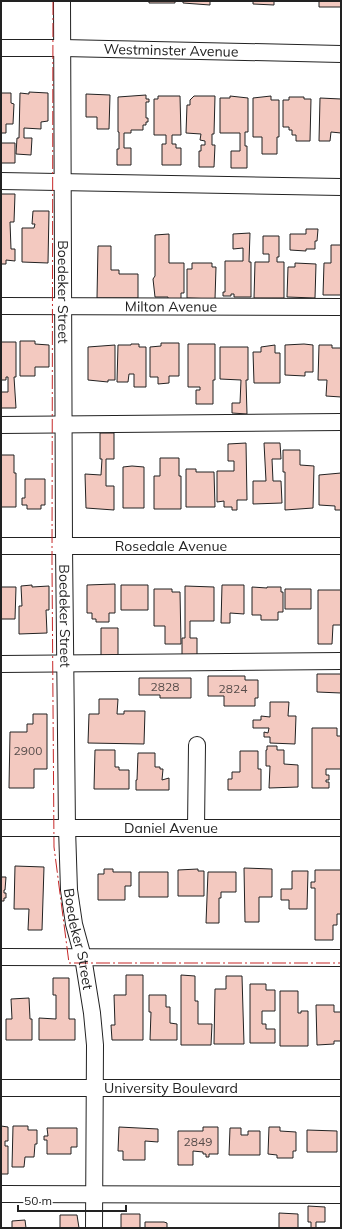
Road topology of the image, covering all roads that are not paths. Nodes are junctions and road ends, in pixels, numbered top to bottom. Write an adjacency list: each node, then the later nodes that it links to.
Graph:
1 (62, 1): 3 (street, Boedeker Street)
2 (1, 48): 3 (street, Westminster Avenue)
3 (63, 48): 4 (street, Westminster Avenue); 6 (street, Boedeker Street)
4 (341, 54)
5 (1, 181): 6 (street)
6 (64, 182): 7 (street); 9 (street, Boedeker Street)
7 (341, 187)
8 (1, 306): 9 (street, Milton Avenue)
9 (64, 306): 10 (street, Milton Avenue); 13 (street, Boedeker Street)
10 (341, 307)
11 (341, 422): 13 (street)
12 (1, 425): 13 (street)
13 (64, 425): 15 (street, Boedeker Street)
14 (1, 546): 15 (street, Rosedale Avenue)
15 (64, 546): 16 (street, Rosedale Avenue); 19 (street, Boedeker Street)
16 (341, 546)
17 (341, 661): 19 (street)
18 (1, 664): 19 (street)
19 (66, 664): 22 (street, Boedeker Street)
20 (197, 745): 23 (street)
21 (1, 828): 22 (street, Daniel Avenue)
22 (67, 828): 23 (street, Daniel Avenue); 26 (street, Boedeker Street)
23 (196, 828): 24 (street, Daniel Avenue)
24 (341, 828)
25 (1, 957): 26 (street)
26 (82, 957): 27 (street); 30 (street, Boedeker Street)
27 (341, 958)
28 (1, 1088): 30 (street, University Boulevard)
29 (341, 1088): 30 (street, University Boulevard)
30 (95, 1089): 31 (street, Boedeker Street)
31 (94, 1193): 32 (street); 33 (street); 34 (street, Boedeker Street)
32 (1, 1194)
33 (341, 1195)
34 (94, 1228)

